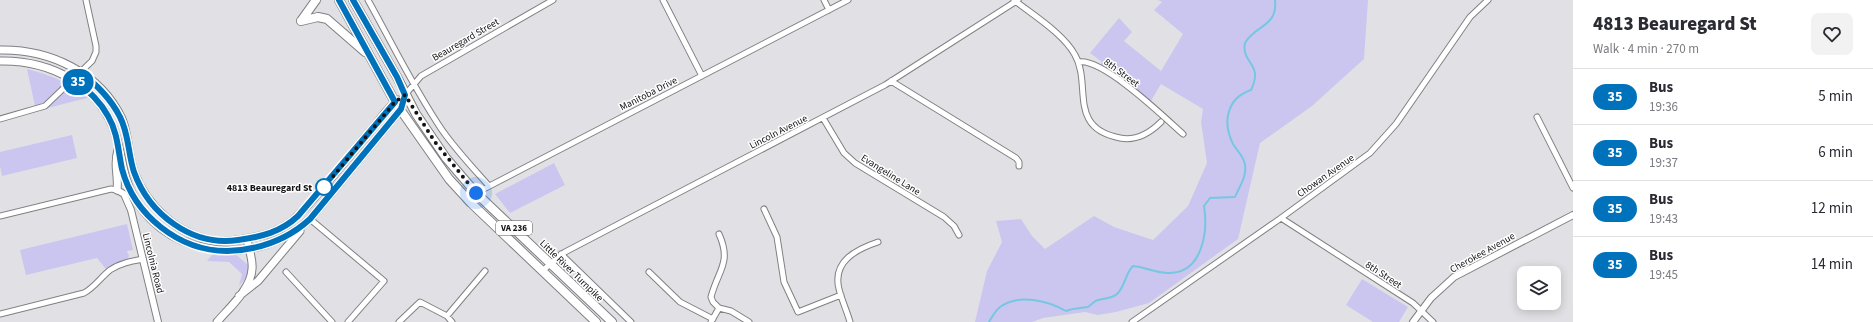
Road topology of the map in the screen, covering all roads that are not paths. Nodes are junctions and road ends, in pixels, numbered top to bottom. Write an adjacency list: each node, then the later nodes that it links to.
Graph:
1 (86, 0): 17 (street)
2 (316, 0): 14 (main road)
3 (338, 0): 14 (main road, Little River Turnpike / VA 236)
4 (353, 0): 22 (main road, Little River Turnpike / VA 236)
5 (368, 0): 21 (street)
6 (553, 0): 21 (street, Beauregard Street)
7 (663, 0): 18 (street)
8 (824, 0): 12 (street)
9 (848, 0): 12 (street, Manitoba Drive)
10 (1016, 0): 16 (street); 20 (street, Lincoln Avenue)
11 (1488, 0): 39 (street, Chowan Avenue)
12 (829, 10): 18 (street, Manitoba Drive)
13 (0, 50): 17 (main road)
14 (372, 59): 23 (main road, Little River Turnpike / VA 236)
15 (0, 61): 19 (main road)
16 (1079, 62): 28 (street); 29 (street, 8th Street)
17 (80, 72): 19 (street); 43 (main road)
18 (702, 76): 32 (street, Manitoba Drive)
19 (73, 79): 26 (street); 30 (main road)
20 (891, 81): 27 (street, Lincoln Avenue); 31 (street)
21 (414, 84): 22 (street, Beauregard Street); 32 (street)
22 (405, 95): 23 (main road); 24 (main road, Beauregard Street); 35 (main road, Little River Turnpike / VA 236)
23 (395, 102): 24 (main road, Little River Turnpike / VA 236); 43 (main road)
24 (401, 109): 40 (main road); 50 (main road, Little River Turnpike / VA 236)
25 (1537, 117): 33 (street)
26 (0, 118)
27 (822, 118): 42 (street, Evangeline Lane); 46 (street, Lincoln Avenue)
28 (1161, 122)
29 (1183, 134)
30 (118, 148): 34 (main road); 45 (main road)
31 (1019, 166)
32 (489, 186): 35 (street, Manitoba Drive)
33 (1573, 188)
34 (117, 190): 38 (street); 47 (street, Lincolnia Road)
35 (476, 193): 48 (main road, Little River Turnpike / VA 236)
36 (764, 209): 53 (street)
37 (1573, 215): 56 (street, Cherokee Avenue)
38 (0, 216)
39 (1281, 218): 56 (street, 8th Street); 71 (street, Chowan Avenue)
40 (310, 219): 45 (main road); 54 (main road); 63 (street)
41 (719, 234): 55 (street)
42 (959, 235)
43 (247, 239): 45 (main road)
44 (878, 242): 53 (street)
45 (249, 249): 54 (main road)
46 (561, 254): 48 (street, Lincoln Avenue); 68 (street)
47 (143, 259): 57 (street); 60 (street, Lincolnia Road)
48 (551, 262): 50 (street, Lincoln Avenue); 67 (main road, Little River Turnpike / VA 236)
49 (486, 271): 58 (street)
50 (542, 271): 66 (main road, Little River Turnpike / VA 236)
51 (286, 272): 62 (street)
52 (649, 272): 59 (street)
53 (841, 295): 70 (street)
54 (239, 296): 61 (main road)
55 (719, 308): 59 (street); 69 (street)
56 (1421, 310): 72 (street, Cherokee Avenue); 73 (street, 8th Street)
57 (0, 314)
58 (447, 316): 64 (street); 65 (street)
59 (712, 321)
60 (158, 322)
61 (217, 322)
62 (332, 322)
63 (348, 322)
64 (399, 322)
65 (452, 322)
66 (596, 322)
67 (612, 322)
68 (631, 322)
69 (749, 322)
70 (850, 322)
71 (1132, 322)
72 (1413, 322)
73 (1433, 322)

